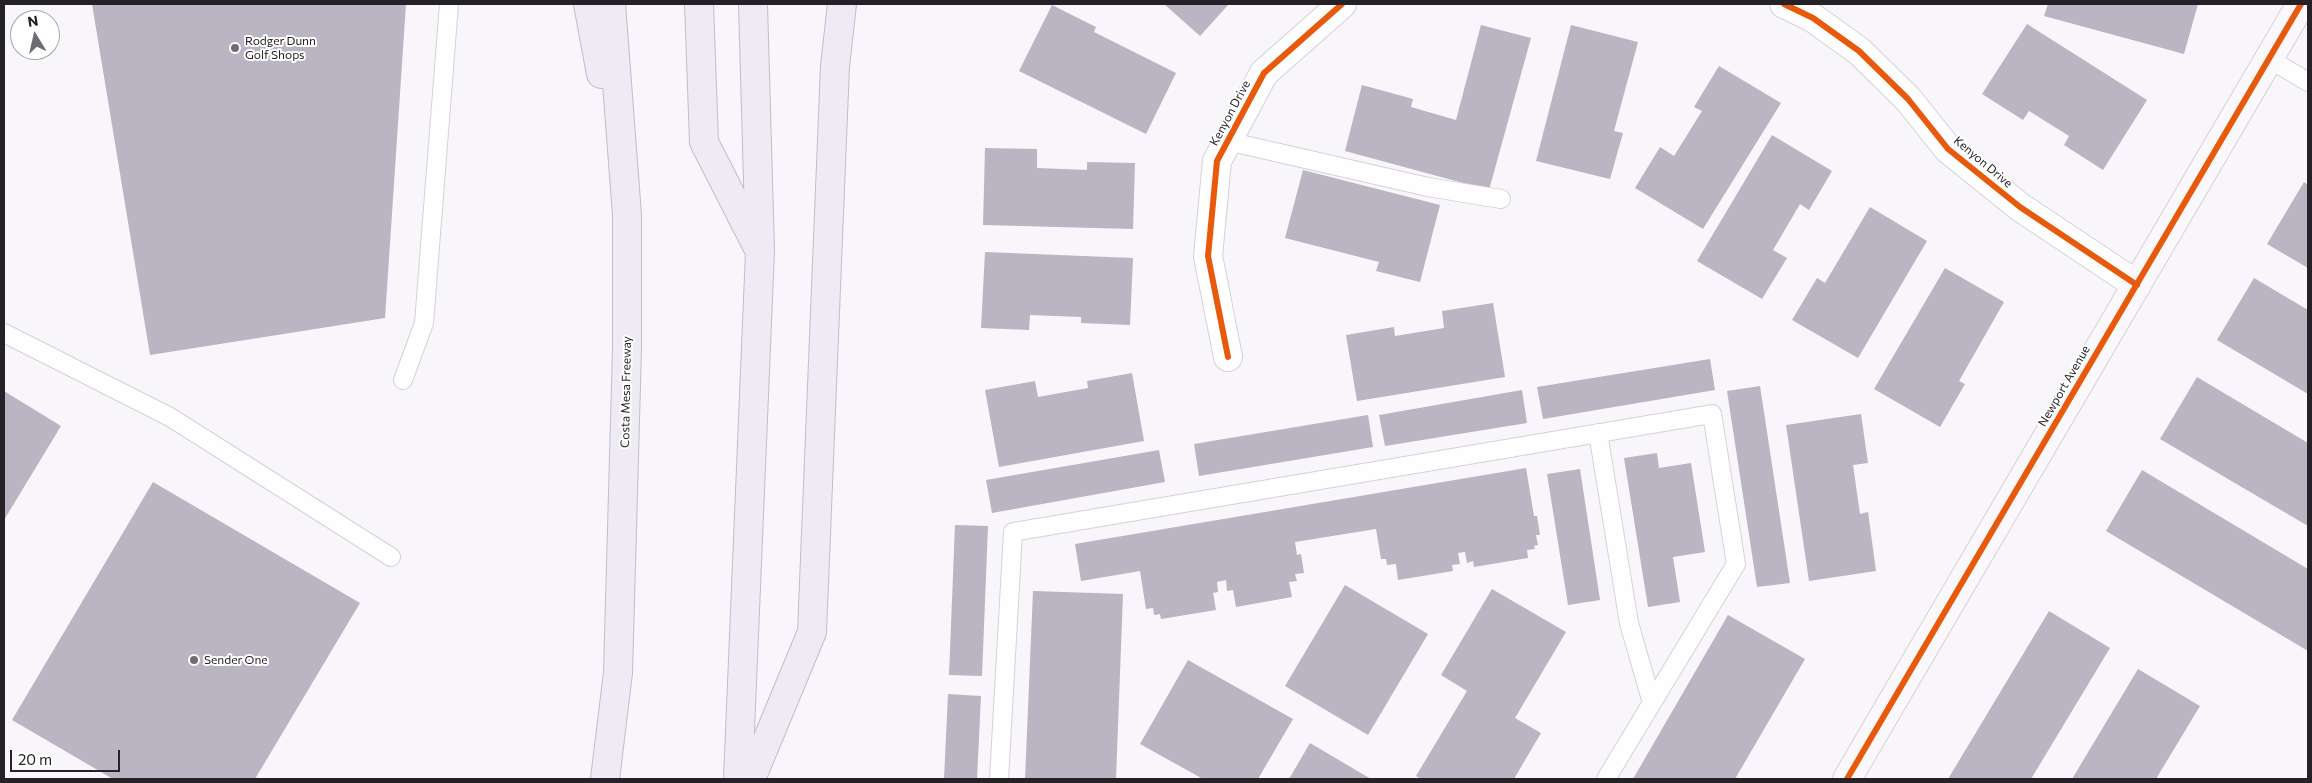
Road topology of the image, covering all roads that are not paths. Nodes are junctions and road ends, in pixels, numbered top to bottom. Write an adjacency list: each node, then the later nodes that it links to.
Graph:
1 (449, 4): 19 (lane)
2 (588, 4): 14 (highway)
3 (611, 4): 14 (highway, Costa Mesa Freeway)
4 (699, 4): 15 (highway)
5 (753, 4): 15 (highway)
6 (842, 4): 25 (highway)
7 (1342, 4): 12 (street, Kenyon Drive)
8 (1784, 4): 16 (street, Kenyon Drive)
9 (2301, 4): 10 (street, Newport Avenue)
10 (2268, 58): 11 (lane); 16 (street, Newport Avenue)
11 (2308, 82)
12 (1227, 141): 13 (lane); 18 (street, Kenyon Drive)
13 (1501, 199)
14 (627, 215): 23 (highway, Costa Mesa Freeway)
15 (760, 252): 24 (highway)
16 (2137, 285): 28 (street, Newport Avenue)
17 (4, 334): 21 (lane)
18 (1228, 357)
19 (404, 380)
20 (1598, 433): 22 (lane); 22 (lane); 26 (lane)
21 (391, 557)
22 (1652, 703): 27 (lane)
23 (606, 779)
24 (738, 779)
25 (751, 779)
26 (999, 779)
27 (1606, 779)
28 (1847, 779)

